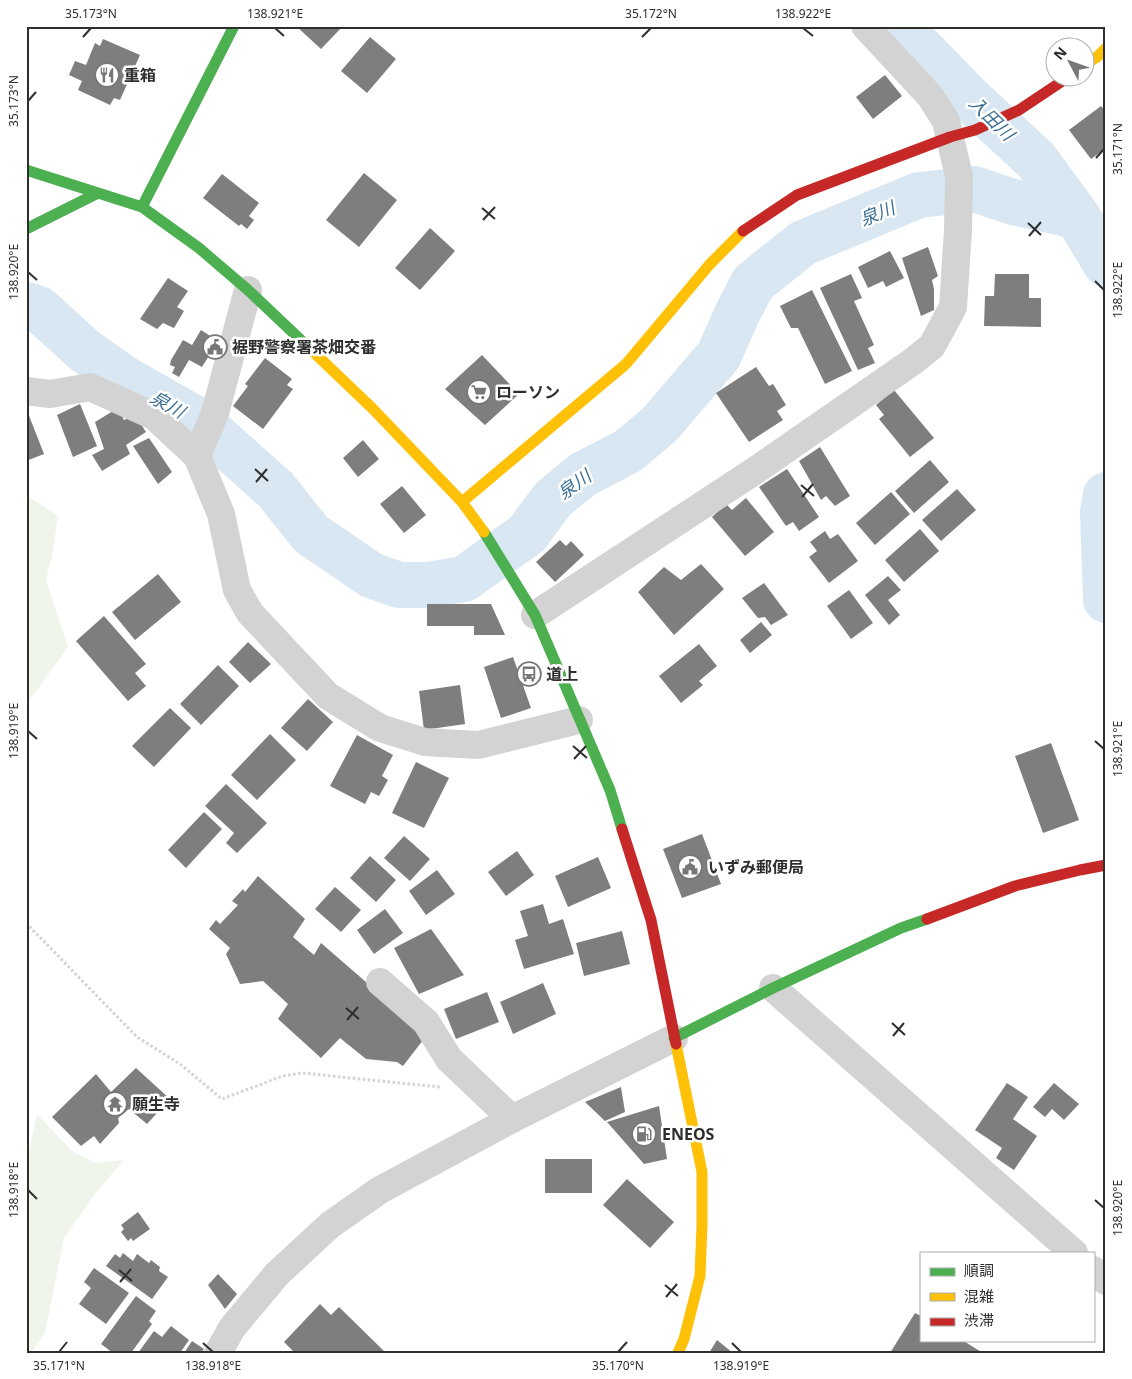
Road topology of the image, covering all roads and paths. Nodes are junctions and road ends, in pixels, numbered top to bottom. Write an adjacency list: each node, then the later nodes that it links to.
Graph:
1 (234, 26): 9 (street)
2 (865, 26): 6 (street)
3 (1106, 48): 4 (street)
4 (1094, 59)
5 (1051, 88): 6 (street)
6 (962, 134): 14 (street); 15 (street)
7 (26, 170): 8 (street)
8 (98, 193): 9 (street); 10 (street)
9 (142, 207): 11 (street)
10 (26, 229)
11 (248, 290): 13 (street); 14 (street)
12 (26, 391): 13 (street)
13 (200, 450): 16 (street)
14 (462, 502): 15 (street)
15 (535, 615): 16 (street)
16 (579, 720): 21 (street)
17 (1106, 865): 20 (street)
18 (26, 923): 22 (path)
19 (380, 982): 22 (street)
20 (773, 988): 21 (street); 24 (street)
21 (674, 1038): 23 (street); 28 (street)
22 (478, 1087): 23 (street)
23 (512, 1119): 27 (street)
24 (1073, 1252)
25 (1094, 1271): 26 (street)
26 (1106, 1281)
27 (218, 1353)
28 (678, 1353)

